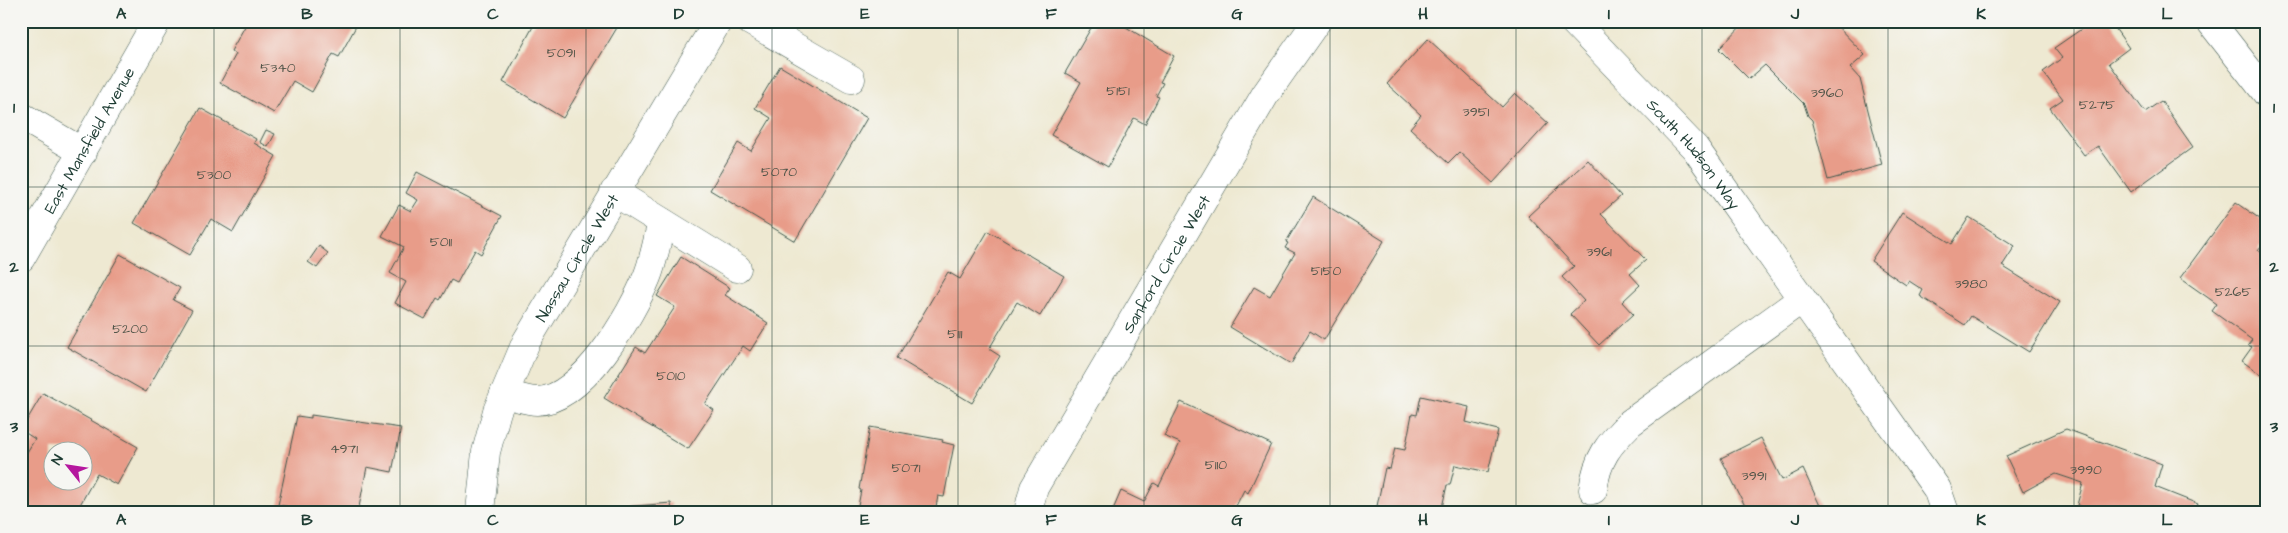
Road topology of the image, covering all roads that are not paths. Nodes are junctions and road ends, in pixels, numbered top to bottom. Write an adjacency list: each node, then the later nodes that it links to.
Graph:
1 (157, 21): 10 (street, East Mansfield Avenue)
2 (718, 21): 11 (street, Nassau Circle West)
3 (750, 21): 7 (street)
4 (1317, 21): 19 (street, Sanford Circle West)
5 (1573, 21): 15 (street, South Hudson Way)
6 (2210, 21): 8 (street)
7 (851, 79)
8 (2267, 94)
9 (21, 116): 10 (street)
10 (83, 152): 13 (street, East Mansfield Avenue)
11 (614, 192): 12 (street); 16 (street, Nassau Circle West)
12 (662, 222): 14 (street); 16 (street)
13 (21, 258)
14 (737, 268)
15 (1802, 299): 17 (street); 20 (street, South Hudson Way)
16 (504, 394): 18 (street, Nassau Circle West)
17 (1594, 490)
18 (480, 512)
19 (1028, 512)
20 (1946, 512)

